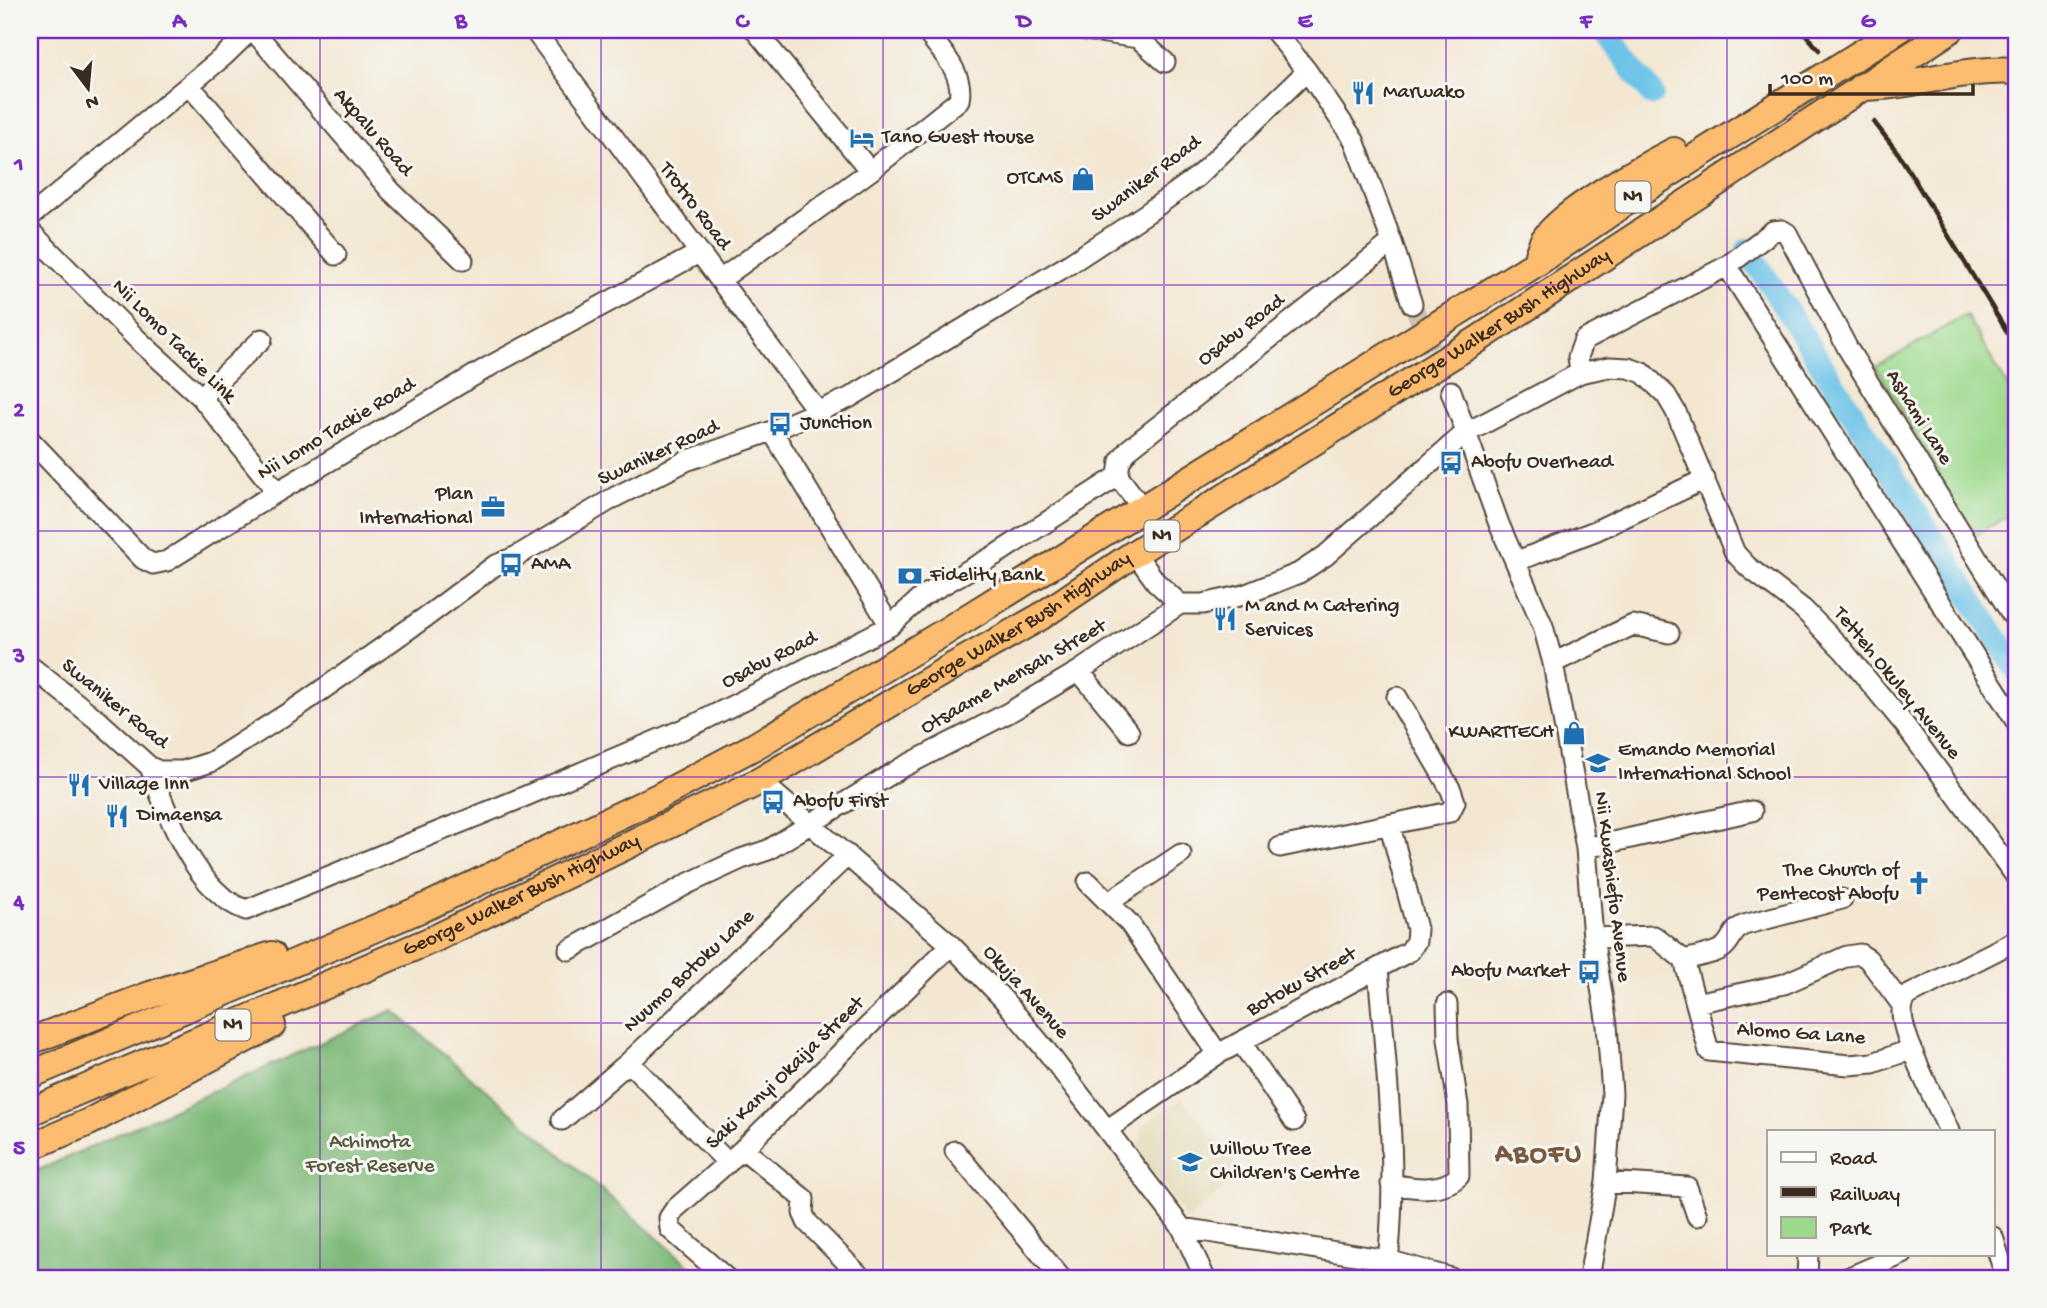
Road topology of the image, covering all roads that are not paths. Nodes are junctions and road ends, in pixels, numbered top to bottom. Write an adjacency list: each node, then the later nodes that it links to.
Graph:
1 (252, 30): 14 (street); 22 (street, Akpalu Road)
2 (534, 30): 20 (street, Trotro Road)
3 (755, 30): 16 (street)
4 (925, 30): 16 (street)
5 (1086, 30): 10 (street)
6 (1274, 30): 11 (street)
7 (1859, 30): 13 (highway)
8 (1898, 30): 13 (highway)
9 (1951, 30): 15 (highway, George Walker Bush Highway / N1)
10 (1165, 62)
11 (1307, 71): 19 (street); 30 (street, Swaniker Road)
12 (2017, 71): 15 (highway)
13 (1830, 72): 37 (highway, George Walker Bush Highway / N1)
14 (188, 85): 17 (street); 21 (street)
15 (1861, 87): 38 (highway, George Walker Bush Highway / N1)
16 (870, 171): 24 (street)
17 (30, 218)
18 (30, 231): 29 (street, Nii Lomo Tackie Link)
19 (1392, 242): 25 (street); 34 (street, Osabu Road)
20 (699, 253): 24 (street, Trotro Road); 36 (street, Nii Lomo Tackie Road)
21 (336, 255)
22 (463, 260)
23 (1727, 266): 27 (street); 41 (street, Ashami Lane); 48 (street)
24 (720, 280): 30 (street, Trotro Road)
25 (1412, 304)
26 (262, 339): 29 (street)
27 (1580, 373): 32 (street, Tetteh Okuley Avenue); 35 (street, Tetteh Okuley Avenue)
28 (1451, 391): 32 (street, Nii Kwashiefio Avenue)
29 (201, 397): 36 (street, Nii Lomo Tackie Link)
30 (818, 412): 31 (street, Swaniker Road)
31 (772, 430): 42 (street); 50 (street, Swaniker Road)
32 (1464, 434): 39 (street, Nii Kwashiefio Avenue); 40 (street, Otsaame Mensah Street)
33 (30, 440): 36 (street, Nii Lomo Tackie Road)
34 (1118, 475): 37 (street); 42 (street, Osabu Road)
35 (1704, 479): 39 (street); 59 (street, Tetteh Okuley Avenue)
36 (277, 492)
37 (1142, 508): 63 (highway, George Walker Bush Highway / N1)
38 (1135, 553): 40 (street); 51 (highway, George Walker Bush Highway / N1)
39 (1517, 561): 44 (street, Nii Kwashiefio Avenue)
40 (1180, 604): 46 (street, Otsaame Mensah Street)
41 (2017, 623)
42 (890, 626): 50 (street, Osabu Road)
43 (1669, 633): 44 (street)
44 (1553, 663): 56 (street, Nii Kwashiefio Avenue)
45 (30, 666): 50 (street, Swaniker Road)
46 (1079, 671): 49 (street); 53 (street, Otsaame Mensah Street)
47 (1397, 697): 54 (street)
48 (2017, 723)
49 (1129, 732)
50 (150, 766)
51 (760, 781): 53 (street, Okuja Avenue); 64 (highway, George Walker Bush Highway / N1)
52 (1752, 811): 56 (street)
53 (811, 824): 58 (street, Okuja Avenue); 68 (street, Otsaame Mensah Street)
54 (1390, 826): 55 (street); 70 (street, Botoku Street)
55 (1280, 847)
56 (1586, 848): 65 (street, Nii Kwashiefio Avenue)
57 (1181, 854): 62 (street)
58 (848, 855): 67 (street, Okuja Avenue); 78 (street, Nuumo Botoku Lane)
59 (2017, 878)
60 (1088, 882): 62 (street)
61 (1842, 899): 69 (street)
62 (1109, 902): 77 (street)
63 (430, 905): 74 (highway); 79 (highway, George Walker Bush Highway / N1)
64 (436, 938): 80 (highway, George Walker Bush Highway / N1); 85 (highway)
65 (1593, 938): 69 (street); 88 (street, Nii Kwashiefio Avenue)
66 (2017, 940): 73 (street)
67 (951, 945): 83 (street, Okuja Avenue); 87 (street, Saki Kanyi Okaija Street)
68 (569, 950)
69 (1684, 960): 72 (street, Alomo Ga Lane)
70 (1378, 968): 75 (street, Botoku Street); 89 (street)
71 (1447, 1003): 89 (street)
72 (1696, 1003): 73 (street); 76 (street, Alomo Ga Lane)
73 (1902, 1005): 76 (street)
74 (30, 1041)
75 (1241, 1042): 77 (street, Botoku Street); 82 (street)
76 (1913, 1049): 84 (street)
77 (1218, 1054): 83 (street, Botoku Street)
78 (629, 1062): 81 (street, Nuumo Botoku Lane); 87 (street)
79 (30, 1075)
80 (30, 1112)
81 (562, 1119)
82 (1294, 1121)
83 (1108, 1129): 91 (street, Okuja Avenue)
84 (1949, 1130)
85 (30, 1147)
86 (955, 1151): 99 (street)
87 (736, 1156): 97 (street, Saki Kanyi Okaija Street); 98 (street)
88 (1606, 1182): 90 (street); 101 (street, Nii Kwashiefio Avenue)
89 (1391, 1184): 95 (street)
90 (1697, 1216)
91 (1182, 1228): 95 (street); 96 (street, Okuja Avenue)
92 (1994, 1240): 104 (street)
93 (1808, 1256): 102 (street)
94 (1898, 1256): 103 (street)
95 (1387, 1269): 100 (street)
96 (1203, 1277)
97 (726, 1278)
98 (862, 1278)
99 (1061, 1278)
100 (1451, 1278)
101 (1589, 1278)
102 (1807, 1278)
103 (1847, 1278)
104 (2006, 1278)

